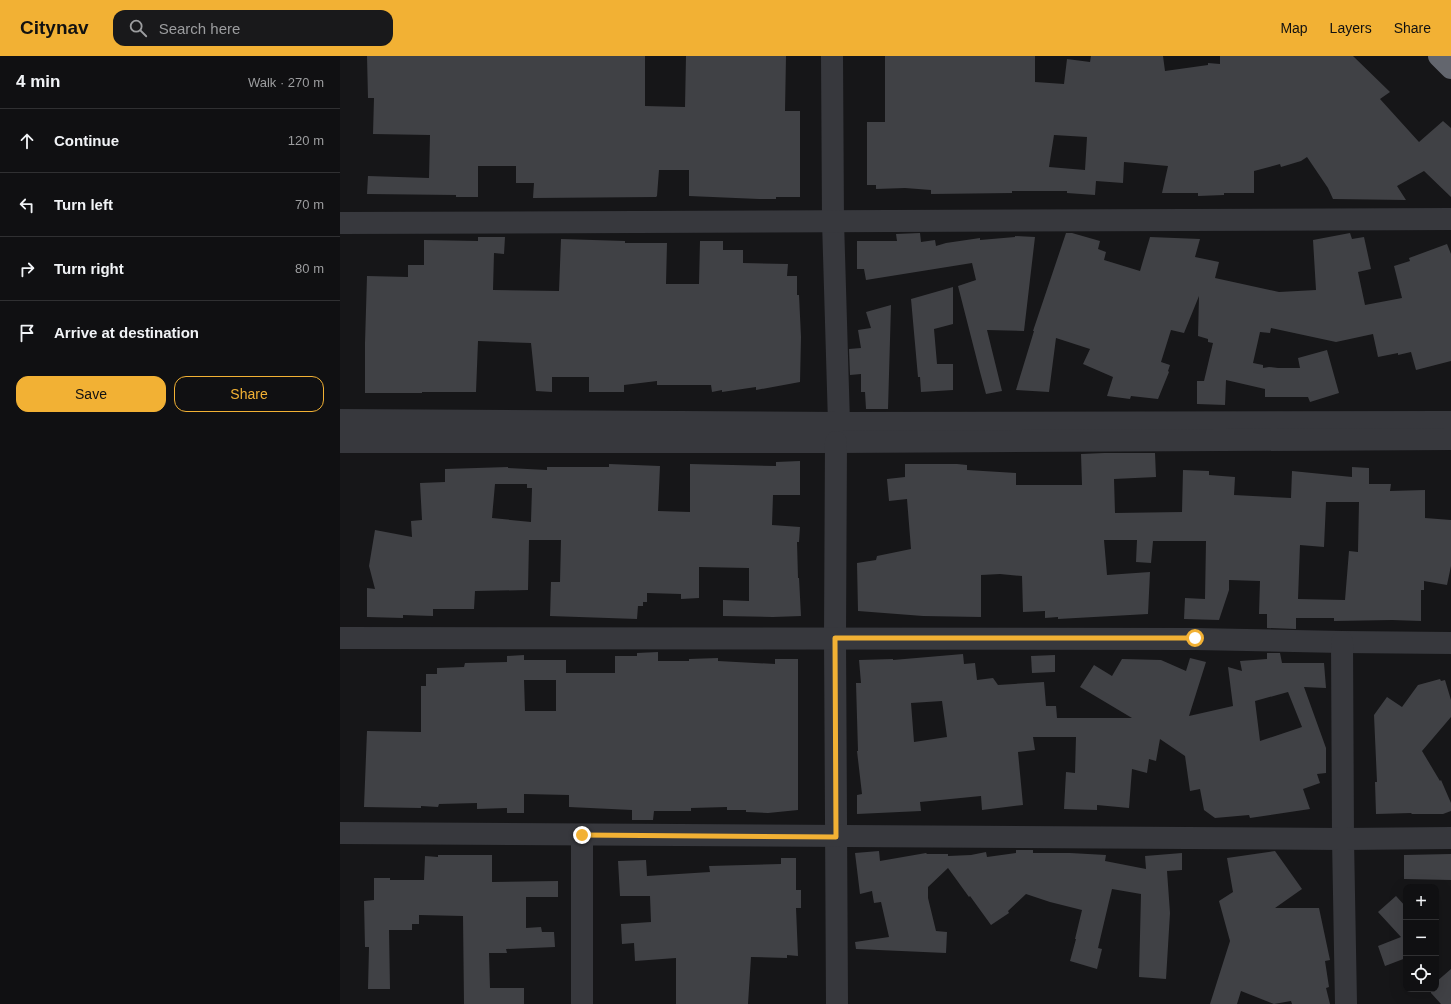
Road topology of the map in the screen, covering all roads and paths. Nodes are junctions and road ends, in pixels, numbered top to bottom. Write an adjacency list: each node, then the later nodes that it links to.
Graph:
1 (832, 56): 5 (street)
2 (1440, 56): 3 (highway)
3 (1451, 68)
4 (1451, 219): 5 (street)
5 (833, 221): 6 (street); 9 (street)
6 (340, 223)
7 (340, 420): 9 (street)
8 (1451, 422): 9 (street)
9 (837, 432): 10 (street); 11 (street); 13 (street)
10 (1451, 439)
11 (340, 442)
12 (340, 638): 13 (street)
13 (835, 638): 14 (street); 18 (street)
14 (1342, 642): 15 (street); 20 (street)
15 (1451, 642)
16 (340, 833): 17 (street)
17 (582, 835): 18 (street); 21 (street)
18 (836, 837): 20 (street); 22 (street)
19 (1451, 838): 20 (street)
20 (1343, 839): 23 (street)
21 (582, 1004)
22 (837, 1004)
23 (1346, 1004)

